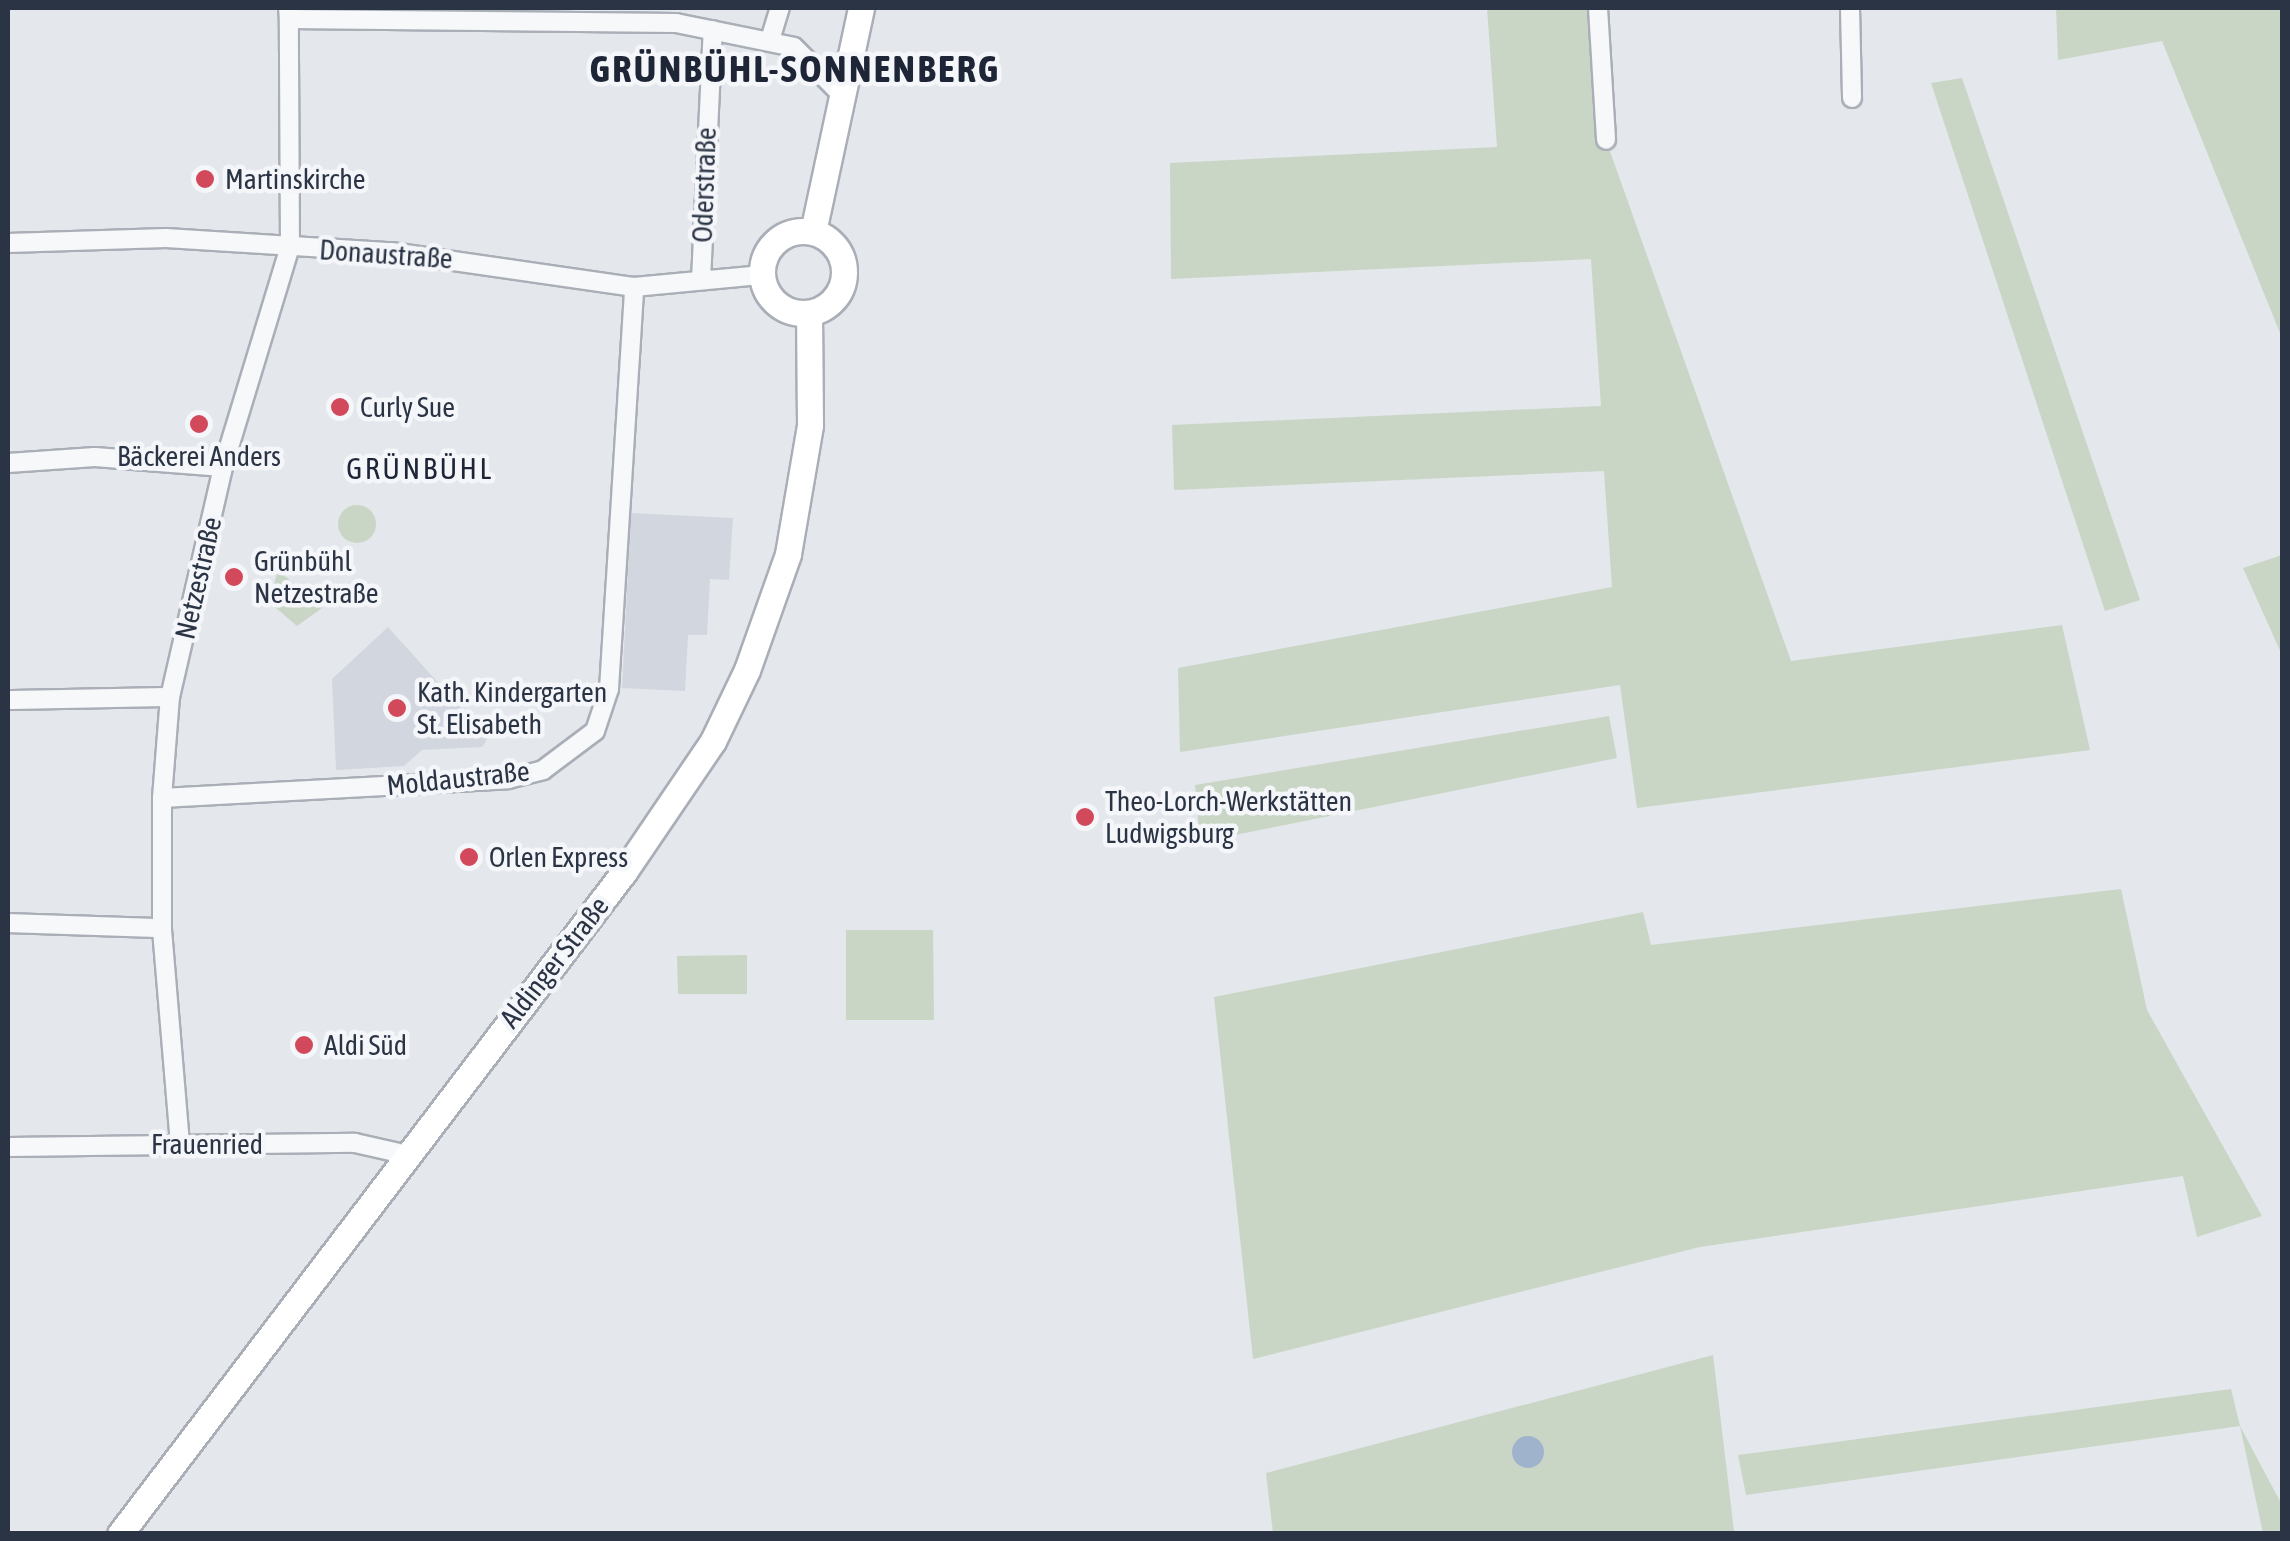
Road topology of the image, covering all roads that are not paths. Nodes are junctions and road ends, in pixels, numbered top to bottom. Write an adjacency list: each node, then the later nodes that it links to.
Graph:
1 (780, 8): 8 (street)
2 (861, 8): 9 (main road)
3 (1598, 8): 11 (street)
4 (1850, 8): 10 (street)
5 (288, 13): 6 (street); 14 (street, Netzestraße)
6 (573, 13): 7 (street)
7 (713, 30): 8 (street); 16 (street, Oderstraße)
8 (770, 40): 9 (street)
9 (842, 94): 12 (main road)
10 (1852, 98)
11 (1606, 140)
12 (812, 232): 15 (main road); 18 (main road)
13 (8, 243): 14 (street, Donaustraße)
14 (290, 246): 17 (street, Donaustraße); 20 (street, Netzestraße)
15 (762, 275): 16 (street, Donaustraße); 18 (main road)
16 (701, 280): 17 (street, Donaustraße)
17 (634, 286): 23 (street, Moldaustraße)
18 (809, 314): 28 (main road, Aldinger Straße)
19 (8, 463): 20 (street)
20 (223, 467): 21 (street, Netzestraße)
21 (170, 697): 22 (street); 23 (street, Netzestraße)
22 (8, 700)
23 (162, 798): 25 (street, Netzestraße)
24 (8, 923): 25 (street)
25 (162, 928): 26 (street, Netzestraße)
26 (180, 1144): 27 (street, Frauenried); 28 (street, Frauenried)
27 (8, 1146)
28 (404, 1154): 29 (main road, Aldinger Straße)
29 (120, 1534)

